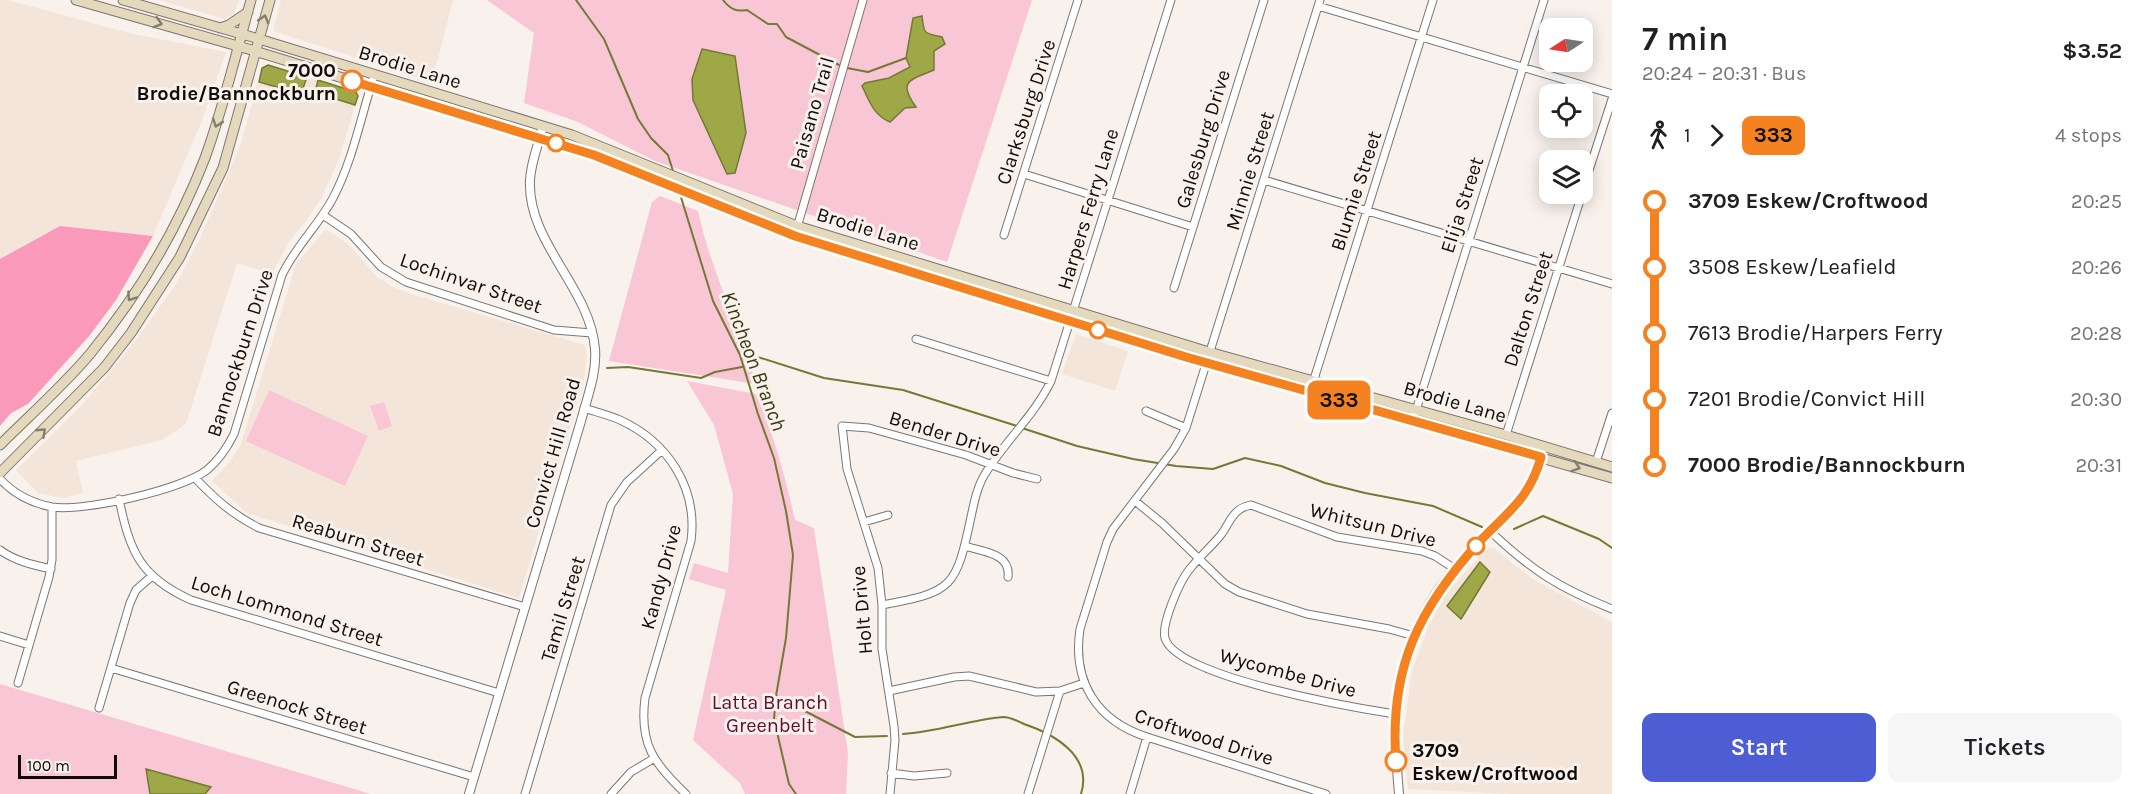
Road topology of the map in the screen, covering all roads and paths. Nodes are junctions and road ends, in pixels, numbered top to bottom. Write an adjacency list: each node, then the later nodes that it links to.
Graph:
1 (76, 0): 17 (main road, Brodie Lane, one-way to 17)
2 (123, 0): 13 (main road, Brodie Lane)
3 (251, 0): 12 (main road)
4 (270, 0): 16 (main road, one-way to 4)
5 (863, 0): 35 (street, Paisano Trail)
6 (1078, 0): 27 (street, Clarksburg Drive)
7 (1171, 0): 30 (street, Harpers Ferry Lane)
8 (1264, 0): 36 (street, Galesburg Drive)
9 (1433, 0): 15 (street, Blumie Street)
10 (1544, 0): 19 (street, Elija Street)
11 (1319, 3): 15 (street); 28 (street, Minnie Street)
12 (248, 12): 13 (main road); 14 (main road)
13 (220, 28): 14 (main road, Brodie Lane)
14 (242, 34): 16 (main road, Brodie Lane); 17 (main road)
15 (1422, 37): 19 (street); 32 (street, Blumie Street)
16 (259, 39): 18 (main road); 20 (main road, Brodie Lane)
17 (239, 46): 18 (main road, Brodie Lane); 34 (main road, one-way to 34)
18 (255, 51): 21 (main road, Brodie Lane); 37 (main road)
19 (1523, 68): 22 (street); 40 (street, Elija Street)
20 (374, 75): 21 (street, Bannockburn Drive); 24 (main road, Brodie Lane)
21 (371, 87): 25 (main road, Brodie Lane); 33 (street, Bannockburn Drive)
22 (1612, 94)
23 (1612, 99): 26 (street, Dalton Street)
24 (543, 126): 25 (street, Convict Hill Road); 29 (main road, Brodie Lane)
25 (540, 137): 29 (main road, Brodie Lane); 46 (street, Convict Hill Road)
26 (1593, 159)
27 (1024, 174): 30 (street); 38 (street, Clarksburg Drive)
28 (1264, 180): 32 (street); 48 (street, Minnie Street)
29 (697, 191): 35 (main road, Brodie Lane); 39 (main road, Brodie Lane)
30 (1108, 201): 36 (street); 44 (street, Harpers Ferry Lane)
31 (1578, 204): 41 (street, Dalton Street)
32 (1367, 211): 40 (street); 53 (street, Blumie Street)
33 (323, 215): 46 (street, Lochinvar Street); 71 (street, Bannockburn Drive)
34 (177, 220): 37 (main road); 49 (main road, one-way to 49)
35 (797, 226): 39 (street, Paisano Trail); 44 (main road, Brodie Lane)
36 (1193, 227): 43 (street, Galesburg Drive)
37 (194, 230): 51 (main road)
38 (1004, 235)
39 (795, 236): 45 (main road, Brodie Lane)
40 (1468, 240): 41 (street); 56 (street, Elija Street)
41 (1558, 268): 42 (street); 62 (street, Dalton Street)
42 (1612, 284)
43 (1174, 288)
44 (1074, 311): 45 (street, Harpers Ferry Lane); 48 (main road, Brodie Lane)
45 (1070, 322): 50 (main road, Brodie Lane); 52 (street, Harpers Ferry Lane)
46 (592, 333): 55 (street, Convict Hill Road)
47 (916, 339): 52 (street)
48 (1209, 352): 50 (street, Minnie Street); 53 (main road, Brodie Lane)
49 (89, 355): 51 (main road); 63 (main road)
50 (1206, 363): 54 (main road, Brodie Lane); 61 (street, Croftwood Drive)
51 (104, 368): 70 (main road, one-way to 51)
52 (1051, 381): 68 (street, Harpers Ferry Lane)
53 (1313, 381): 54 (street, Blumie Street); 56 (main road, Brodie Lane)
54 (1310, 392): 59 (main road, Brodie Lane)
55 (585, 408): 65 (street, Kandy Drive); 89 (street, Convict Hill Road)
56 (1415, 410): 59 (street, Elija Street); 62 (main road, Brodie Lane)
57 (1146, 411): 61 (street)
58 (1612, 413): 67 (street)
59 (1413, 420): 66 (main road, Brodie Lane)
60 (842, 426): 68 (street, Bender Drive); 79 (street, Holt Drive)
61 (1186, 428): 76 (street, Croftwood Drive)
62 (1506, 435): 64 (main road, Brodie Lane)
63 (0, 445)
64 (1544, 446): 66 (street); 67 (main road, Brodie Lane)
65 (661, 451): 103 (street, Kandy Drive); 108 (street, Tamil Street)
66 (1541, 457): 72 (main road, Brodie Lane, one-way to 72); 80 (street)
67 (1596, 462): 69 (main road, Brodie Lane)
68 (991, 465): 74 (street, Bender Drive); 81 (street, Harpers Ferry Lane)
69 (1612, 466)
70 (0, 473)
71 (195, 478): 75 (street, Bannockburn Drive); 89 (street, Reaburn Street)
72 (1612, 478)
73 (0, 479): 77 (street, Bannockburn Drive)
74 (1037, 479)
75 (119, 499): 77 (street, Bannockburn Drive); 86 (street, Loch Lommond Street)
76 (1135, 501): 83 (street); 96 (street, Croftwood Drive)
77 (52, 507): 84 (street)
78 (888, 515): 79 (street)
79 (864, 522): 88 (street, Holt Drive)
80 (1490, 531): 85 (street); 90 (street)
81 (965, 546): 87 (street); 88 (street, Harpers Ferry Lane)
82 (0, 550): 84 (street)
83 (1199, 558): 85 (street, Whitsun Drive); 92 (street); 101 (street, Wycombe Drive)
84 (51, 569): 93 (street)
85 (1455, 569): 92 (street)
86 (152, 576): 94 (street); 99 (street, Loch Lommond Street)
87 (1008, 578)
88 (882, 605): 97 (street, Holt Drive)
89 (525, 607): 99 (street, Convict Hill Road)
90 (1612, 609)
91 (0, 636): 93 (street)
92 (1414, 636): 101 (street)
93 (29, 645): 95 (street)
94 (111, 669): 100 (street); 106 (street, Greenock Street)
95 (18, 683)
96 (1084, 683): 98 (street); 102 (street, Croftwood Drive)
97 (889, 691): 98 (street); 104 (street, Holt Drive)
98 (1060, 691): 112 (street)
99 (499, 693): 106 (street, Convict Hill Road)
100 (99, 708)
101 (1395, 714): 115 (street)
102 (1147, 737): 113 (street); 114 (street, Croftwood Drive)
103 (654, 759): 109 (street); 110 (street, Kandy Drive)
104 (891, 773): 105 (street); 111 (street, Holt Drive)
105 (947, 773)
106 (474, 777): 107 (street, Convict Hill Road)
107 (469, 794)
108 (525, 794)
109 (610, 794)
110 (686, 794)
111 (890, 794)
112 (1028, 794)
113 (1130, 794)
114 (1326, 794)
115 (1399, 794)

